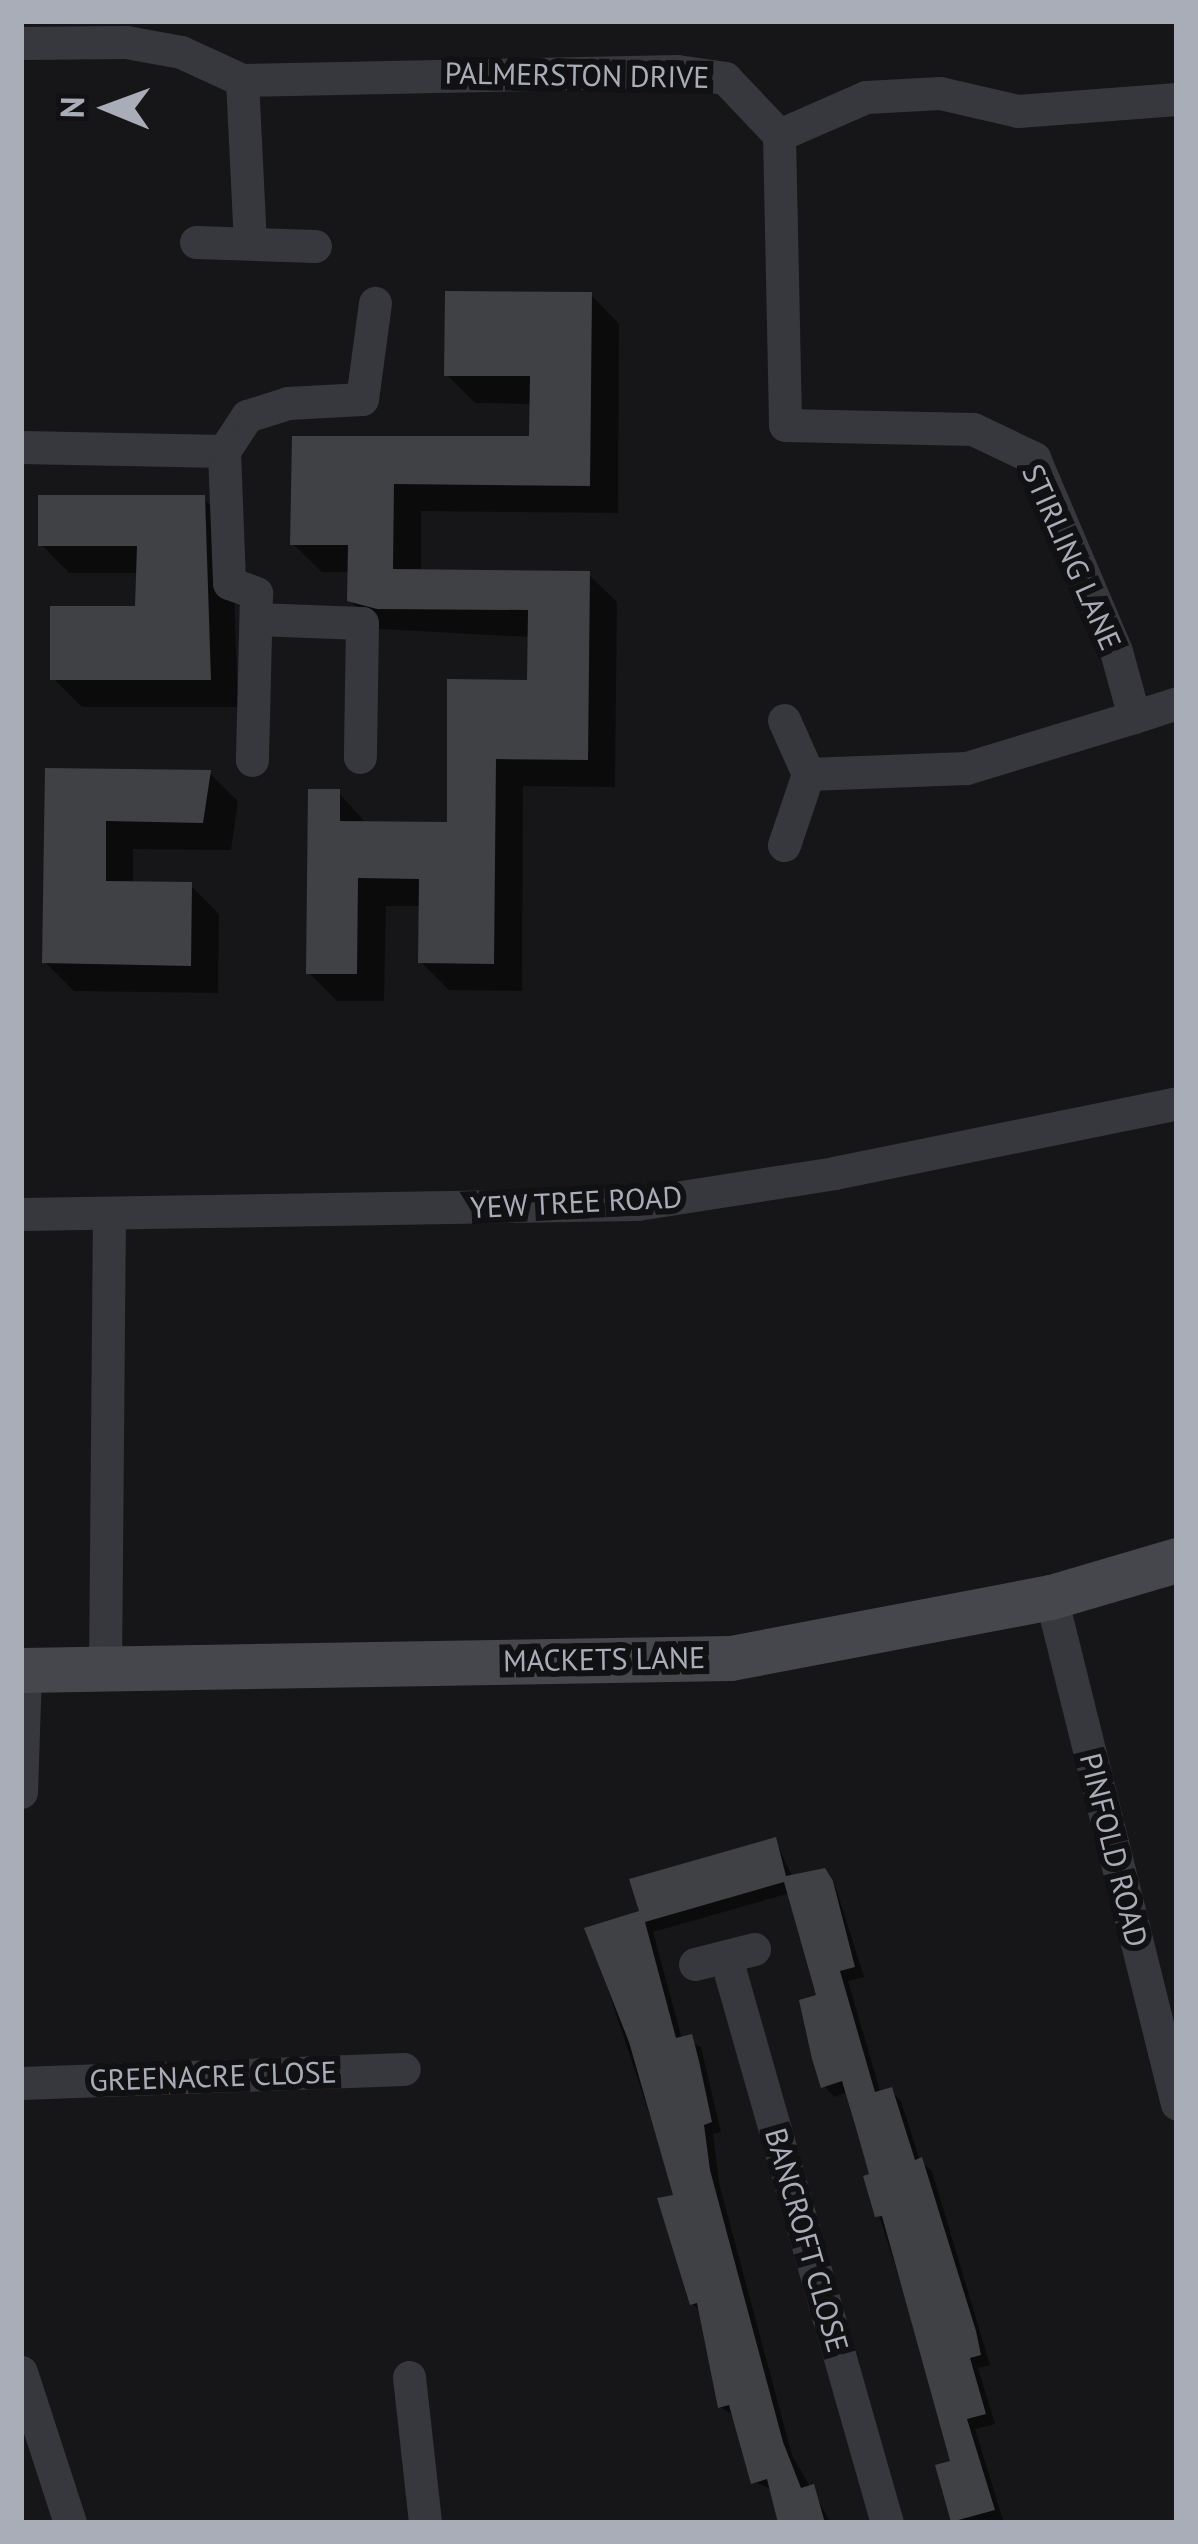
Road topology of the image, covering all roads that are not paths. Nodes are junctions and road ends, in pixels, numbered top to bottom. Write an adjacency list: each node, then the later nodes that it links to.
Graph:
1 (21, 44): 2 (street, PALMERSTON DRIVE)
2 (242, 80): 4 (street, PALMERSTON DRIVE); 6 (street)
3 (1177, 99): 4 (street)
4 (779, 134): 13 (street, STIRLING LANE)
5 (196, 242): 6 (street)
6 (250, 242): 7 (street)
7 (315, 245)
8 (375, 302): 10 (street)
9 (21, 447): 10 (street)
10 (224, 451): 11 (street)
11 (256, 619): 15 (street); 16 (street)
12 (1177, 703): 13 (street)
13 (1134, 717): 17 (street)
14 (784, 720): 17 (street)
15 (360, 757)
16 (252, 760)
17 (808, 774): 18 (street)
18 (784, 845)
19 (1177, 1103): 21 (street, YEW TREE ROAD)
20 (21, 1214): 21 (street, YEW TREE ROAD)
21 (109, 1216): 24 (street)
22 (1177, 1560): 23 (street, MACKETS LANE)
23 (1051, 1597): 24 (street, MACKETS LANE); 30 (street, PINFOLD ROAD)
24 (105, 1669): 25 (street, MACKETS LANE)
25 (23, 1670): 26 (street)
26 (21, 1792)
27 (725, 1957): 35 (street, BANCROFT CLOSE)
28 (404, 2069): 29 (street, GREENACRE CLOSE)
29 (21, 2083)
30 (1177, 2104)
31 (21, 2372): 33 (street)
32 (409, 2377): 34 (street)
33 (70, 2523)
34 (425, 2523)
35 (887, 2523)

